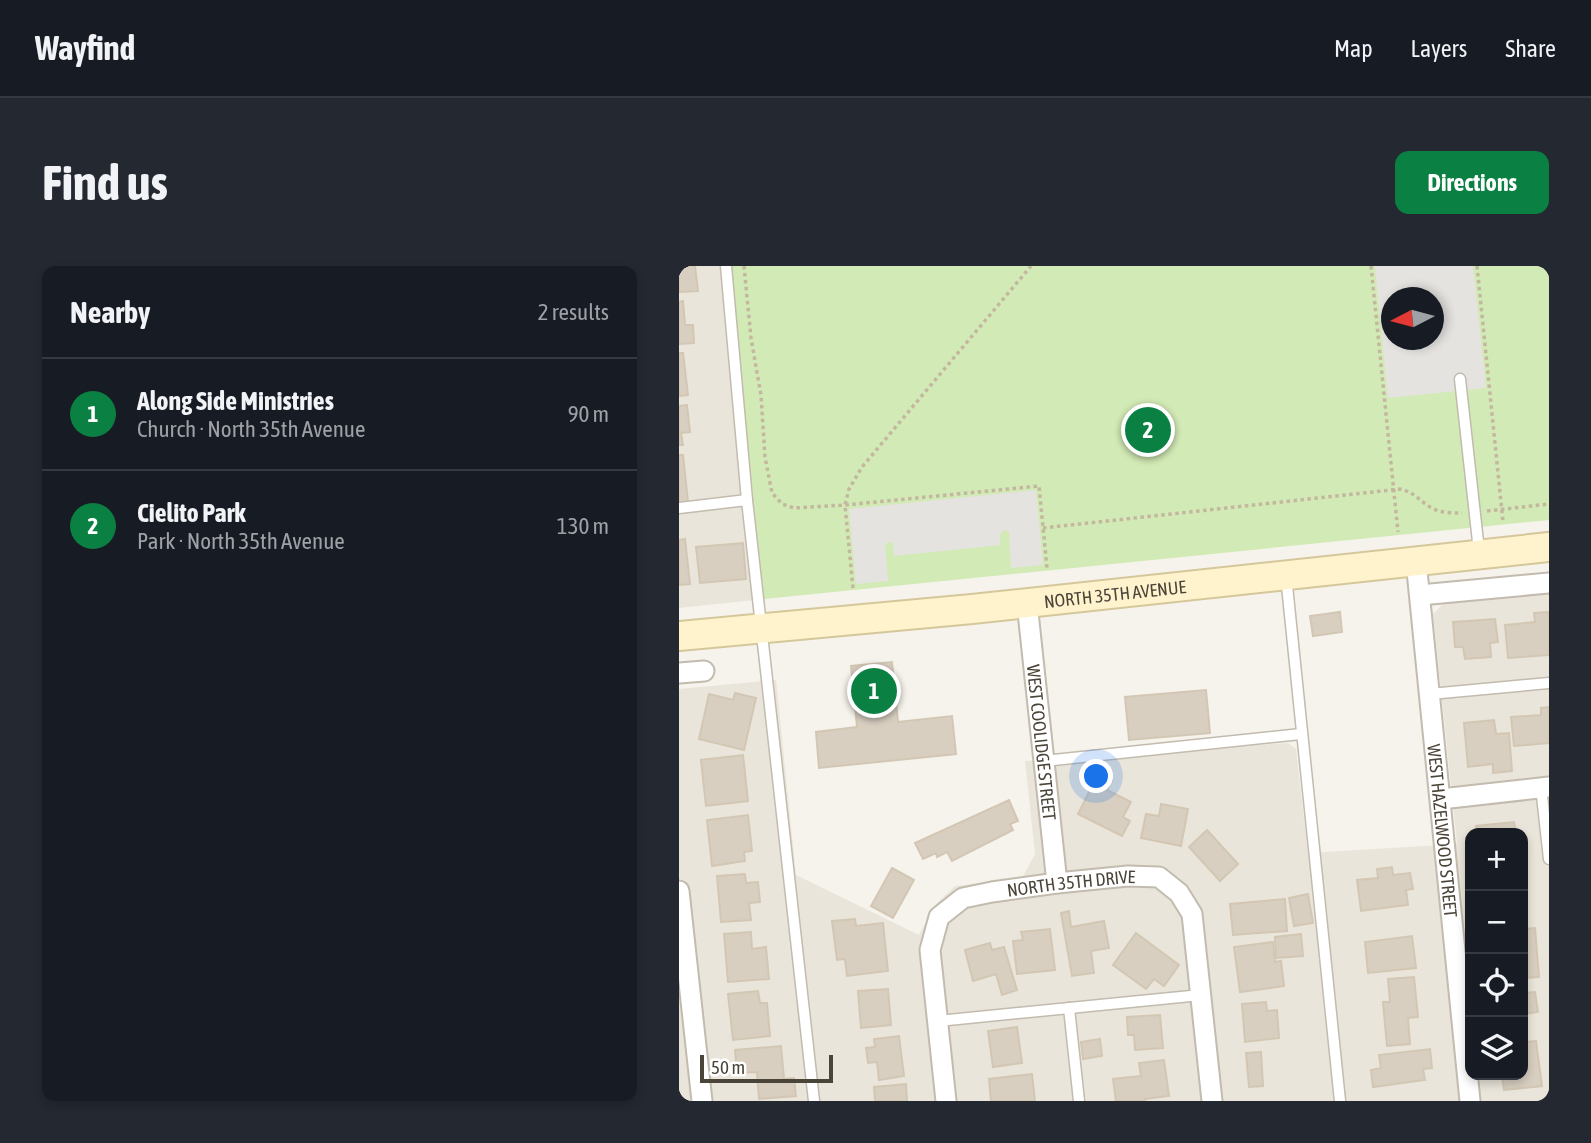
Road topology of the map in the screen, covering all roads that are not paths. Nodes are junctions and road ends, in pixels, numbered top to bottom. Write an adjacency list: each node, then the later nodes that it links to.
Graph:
1 (726, 266): 3 (lane)
2 (1461, 379): 6 (lane)
3 (747, 500): 4 (lane); 12 (lane)
4 (679, 508)
5 (1549, 547): 6 (main road, NORTH 35TH AVENUE)
6 (1479, 555): 7 (main road, NORTH 35TH AVENUE)
7 (1416, 561): 8 (main road, NORTH 35TH AVENUE); 10 (street, WEST HAZELWOOD STREET)
8 (1286, 575): 11 (main road, NORTH 35TH AVENUE); 18 (lane)
9 (1549, 583): 10 (street)
10 (1420, 595): 17 (street, WEST HAZELWOOD STREET)
11 (1027, 603): 12 (main road, NORTH 35TH AVENUE); 19 (street, WEST COOLIDGE STREET)
12 (762, 628): 13 (main road, NORTH 35TH AVENUE); 29 (lane)
13 (679, 636)
14 (704, 671): 15 (street)
15 (679, 673)
16 (1549, 683): 17 (lane)
17 (1430, 695): 21 (street, WEST HAZELWOOD STREET)
18 (1301, 733): 19 (lane); 33 (lane)
19 (1044, 761): 23 (street, WEST COOLIDGE STREET)
20 (1545, 787): 21 (street); 22 (lane)
21 (1441, 799): 34 (street, WEST HAZELWOOD STREET)
22 (1549, 859)
23 (1057, 883): 25 (street, NORTH 35TH DRIVE); 27 (street, NORTH 35TH DRIVE)
24 (679, 891): 28 (street)
25 (1202, 995): 26 (lane); 32 (street)
26 (1069, 1008): 27 (lane); 31 (lane)
27 (938, 1021): 30 (street)
28 (702, 1101)
29 (814, 1101)
30 (946, 1101)
31 (1079, 1101)
32 (1212, 1101)
33 (1340, 1101)
34 (1470, 1101)

